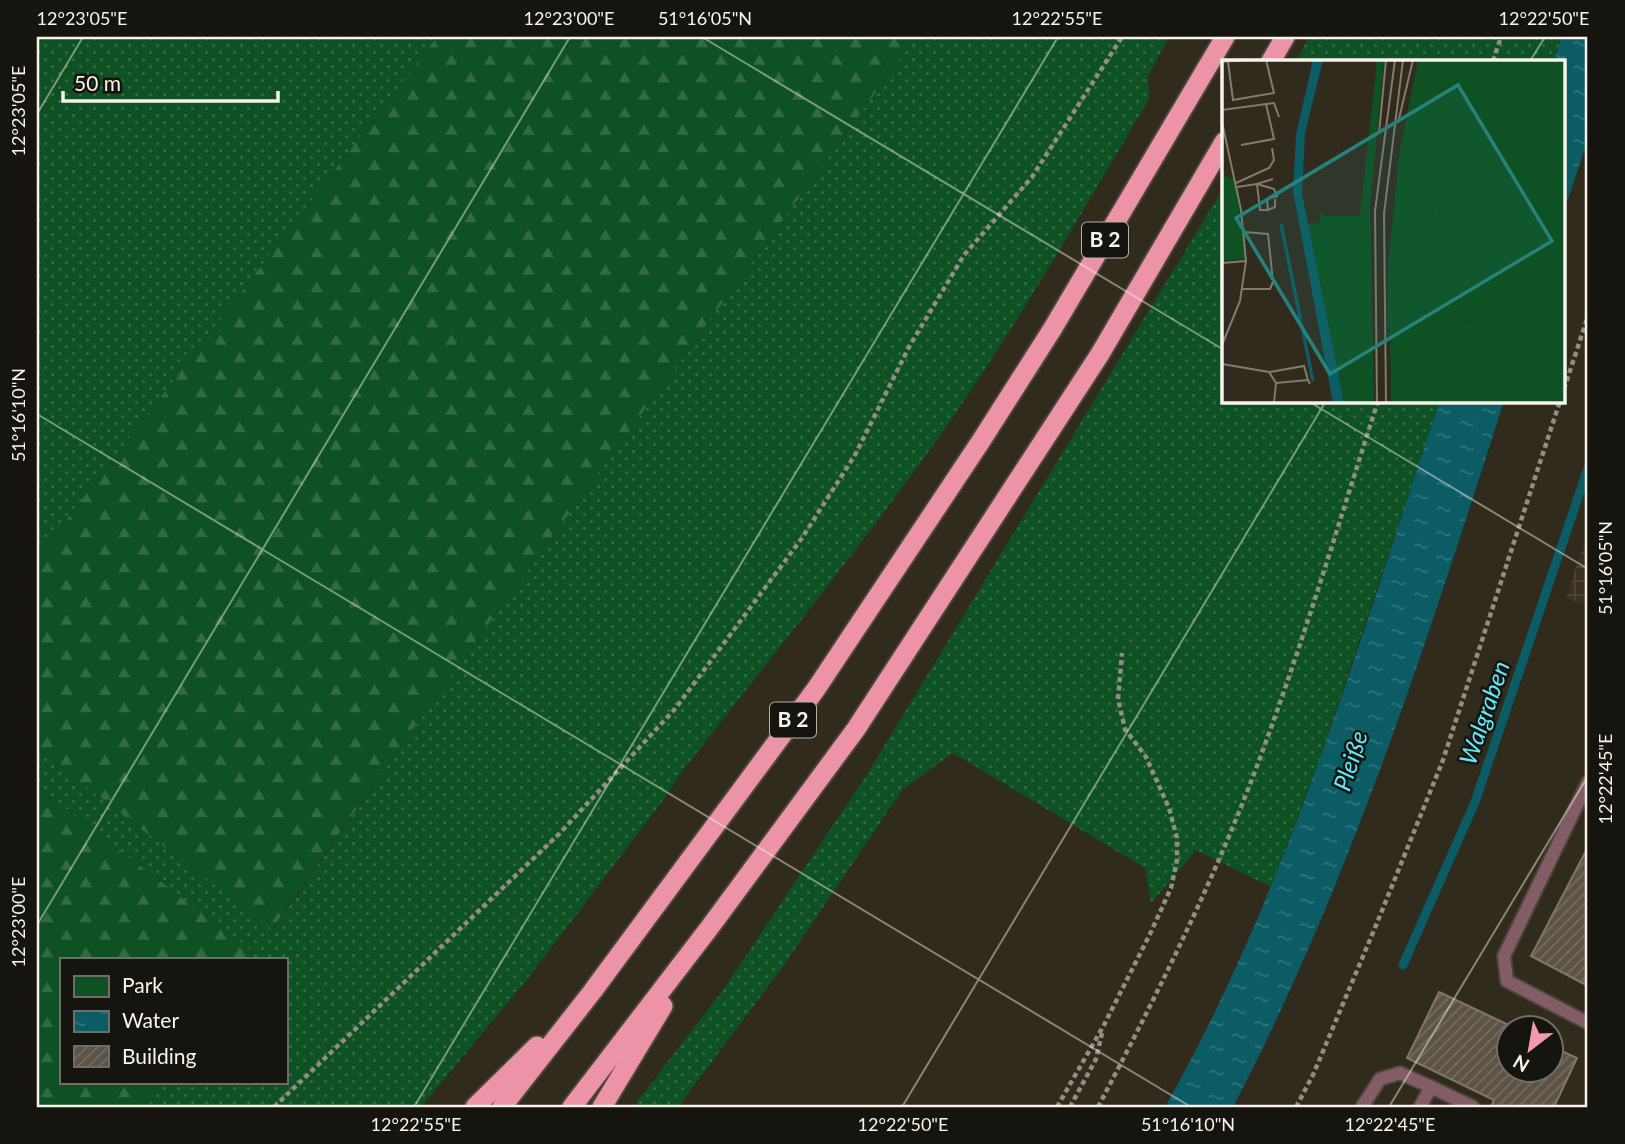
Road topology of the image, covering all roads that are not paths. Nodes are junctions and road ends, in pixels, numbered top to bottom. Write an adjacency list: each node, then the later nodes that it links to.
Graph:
1 (1225, 37): 7 (highway, B 2)
2 (1284, 37): 3 (highway)
3 (1272, 60)
4 (1222, 145): 6 (highway, B 2)
5 (1588, 782): 8 (lane)
6 (710, 927): 12 (highway, B 2); 13 (highway)
7 (593, 992): 10 (highway); 11 (highway, B 2)
8 (1588, 1023)
9 (1431, 1087): 14 (lane); 15 (lane); 16 (lane)
10 (475, 1107)
11 (502, 1107)
12 (572, 1107)
13 (602, 1107)
14 (1362, 1107)
15 (1420, 1107)
16 (1473, 1107)

